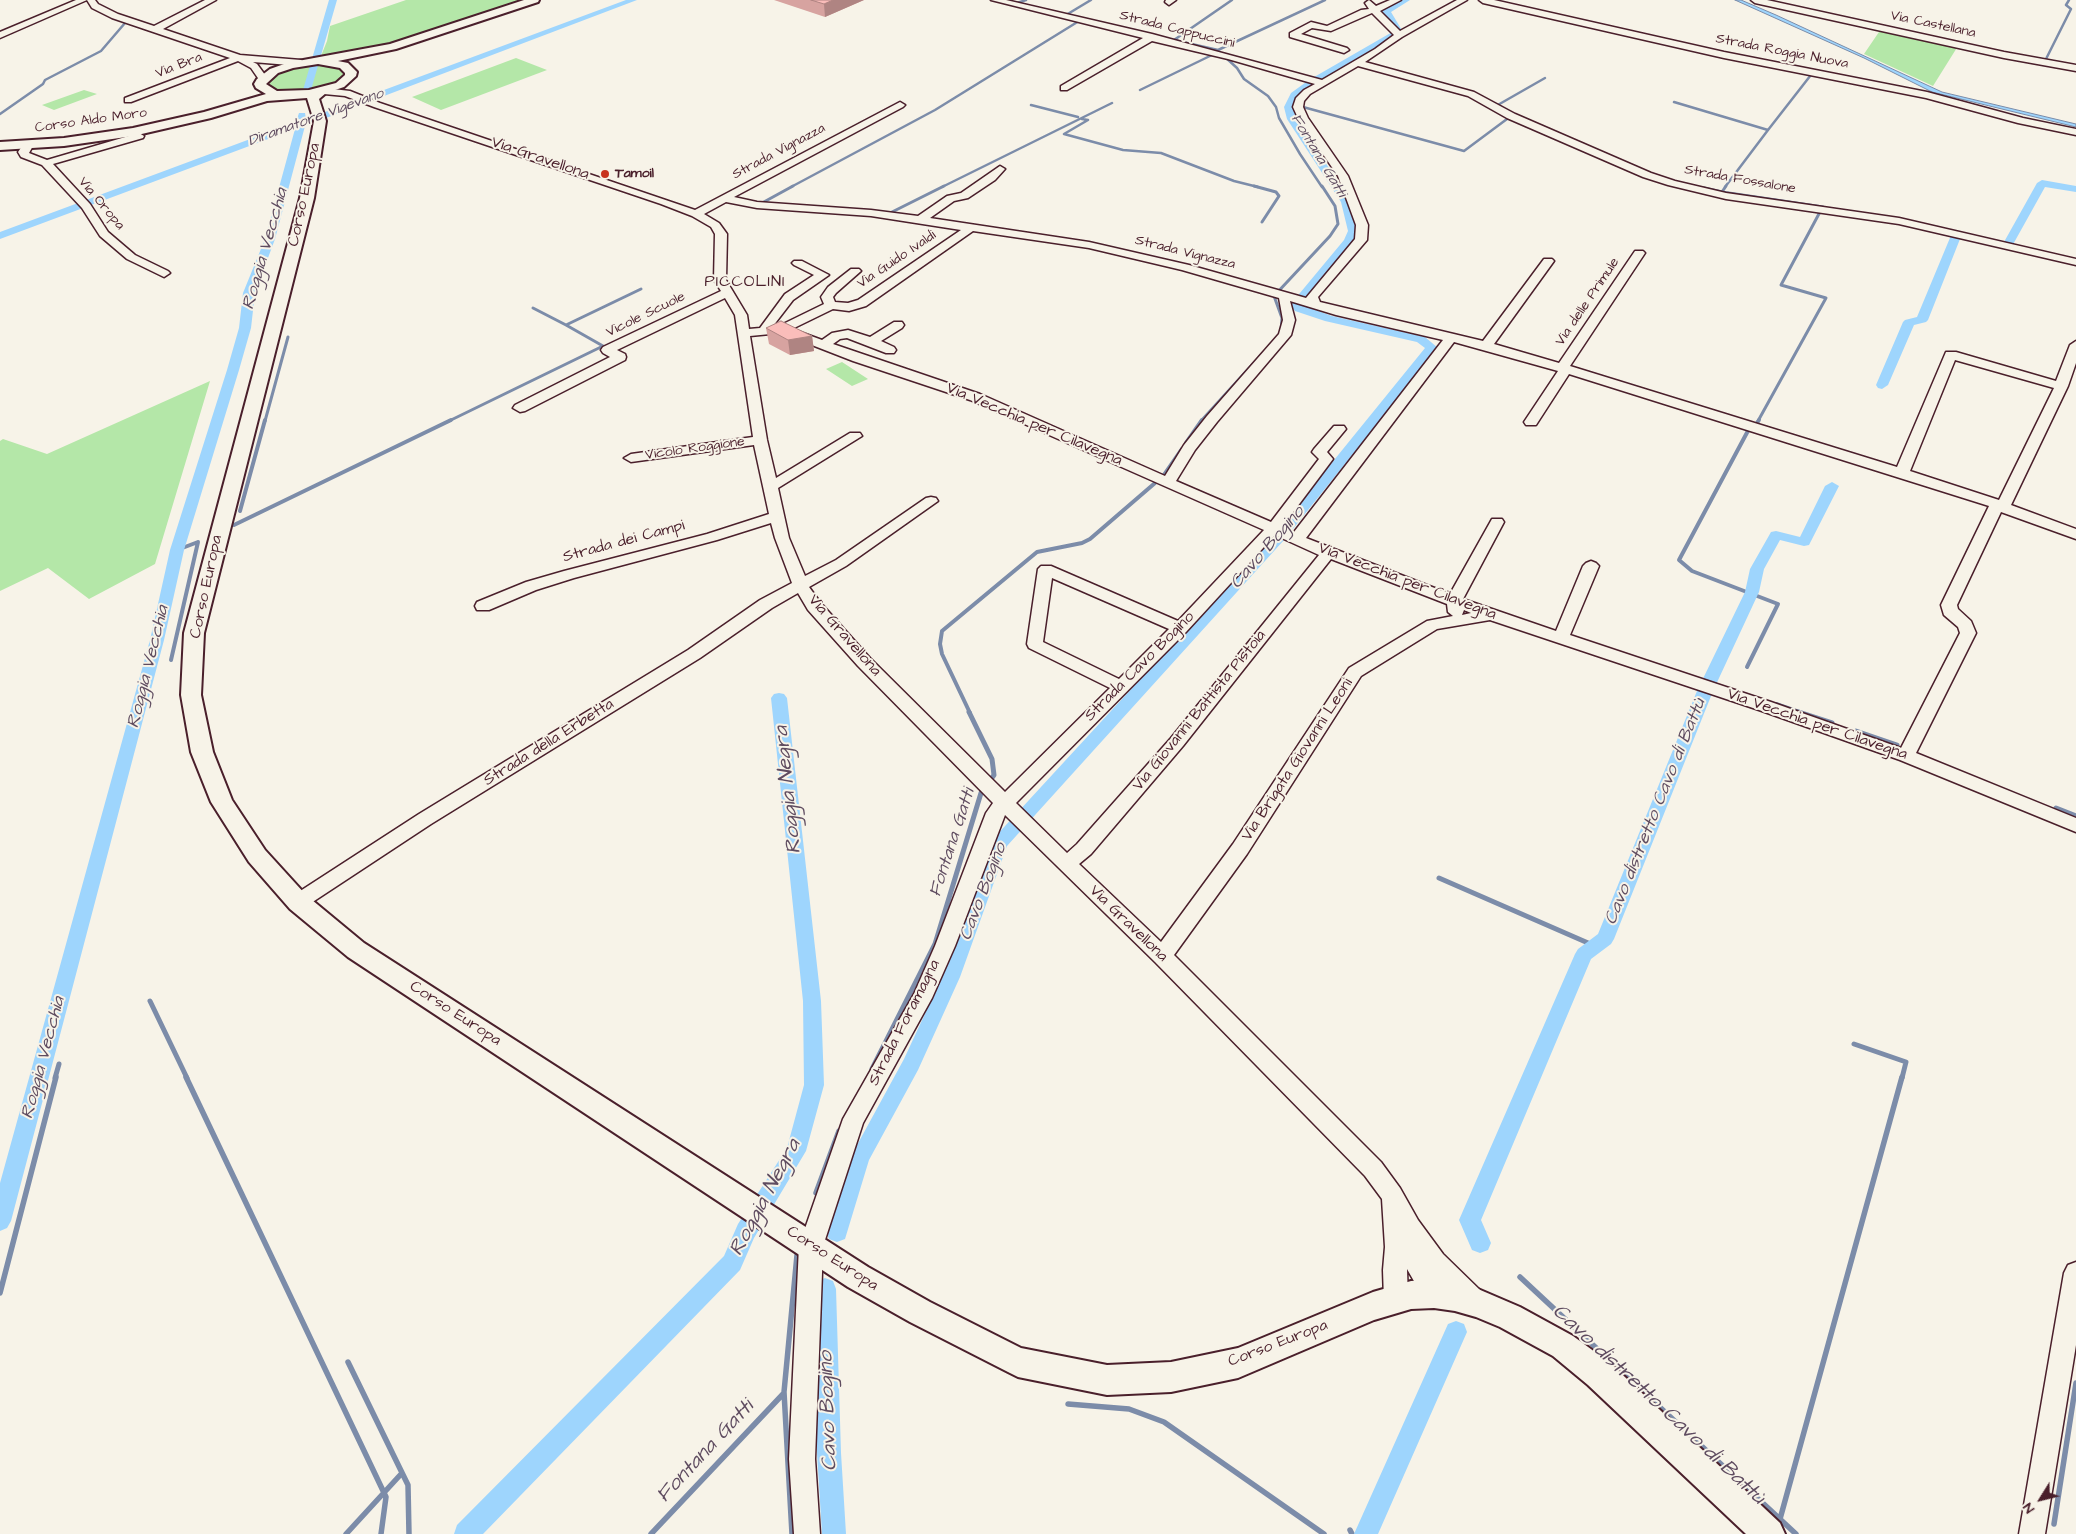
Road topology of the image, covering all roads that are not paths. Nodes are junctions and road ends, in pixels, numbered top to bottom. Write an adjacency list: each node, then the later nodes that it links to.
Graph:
1 (83, 0): 14 (street)
2 (91, 0): 12 (street)
3 (212, 0): 12 (street)
4 (534, 0): 16 (main road)
5 (995, 0): 15 (street, Strada Cappuccini)
6 (1367, 0): 11 (street)
7 (1397, 0): 11 (street)
8 (1463, 0): 13 (street)
9 (1483, 0): 33 (street, Strada Roggia Nuova)
10 (1755, 0): 21 (street, Via Castellana)
11 (1375, 10): 13 (street); 17 (street)
12 (154, 30): 18 (street)
13 (1398, 34): 20 (street)
14 (0, 35)
15 (1152, 37): 24 (street, Strada Cappuccini); 25 (street)
16 (392, 47): 19 (main road, Corso Aldo Moro); 22 (main road, Corso Aldo Moro)
17 (1344, 50)
18 (239, 58): 19 (street); 23 (street); 29 (street, Via Bra)
19 (312, 62): 22 (main road); 23 (main road, Corso Aldo Moro)
20 (1357, 63): 24 (street); 45 (street, Strada Fossalone)
21 (2076, 68)
22 (350, 77): 26 (main road, Corso Aldo Moro); 28 (street)
23 (262, 81): 27 (main road); 32 (main road, Corso Aldo Moro)
24 (1322, 83): 50 (street)
25 (1064, 88)
26 (322, 91): 27 (main road, Corso Aldo Moro); 28 (street, Via Gravellona); 31 (main road, Corso Europa)
27 (287, 95): 31 (main road); 32 (main road, Corso Aldo Moro)
28 (361, 98): 40 (street, Via Gravellona)
29 (128, 100)
30 (900, 104): 39 (street, Strada Vignazza)
31 (318, 114): 96 (main road, Corso Europa)
32 (185, 120): 35 (main road, Corso Aldo Moro)
33 (2076, 132)
34 (139, 136): 37 (street, Via Oropa)
35 (29, 144): 36 (main road, Corso Aldo Moro); 37 (street, Via Oropa)
36 (0, 146)
37 (46, 163): 48 (street, Via Oropa)
38 (1000, 169): 41 (street)
39 (726, 199): 40 (street, Strada Vignazza); 41 (street, Strada Vignazza)
40 (696, 214): 49 (street, Via Gravellona)
41 (920, 220): 42 (street, Strada Vignazza)
42 (971, 228): 50 (street, Strada Vignazza); 51 (street, Via Guido Ivaldi)
43 (1639, 253): 62 (street, Via delle Primule)
44 (1548, 261): 60 (street)
45 (2076, 262)
46 (798, 263): 53 (street)
47 (855, 271): 51 (street)
48 (164, 273)
49 (728, 292): 55 (street, Via Gravellona); 64 (street, Vicole Scuole)
50 (1292, 298): 56 (street, Strada Vignazza); 71 (street)
51 (831, 305): 54 (street, Via Guido Ivaldi)
52 (898, 325): 57 (street)
53 (765, 329): 54 (street, Via Vecchia per Cilavegna); 55 (street, Via Vecchia per Cilavegna)
54 (782, 329): 58 (street, Via Vecchia per Cilavegna)
55 (745, 333): 68 (street, Via Gravellona)
56 (1451, 338): 60 (street, Strada Vignazza); 79 (street)
57 (871, 342): 58 (street); 61 (street)
58 (823, 345): 71 (street, Via Vecchia per Cilavegna)
59 (2076, 345): 63 (street)
60 (1486, 346): 62 (street, Strada Vignazza)
61 (890, 350)
62 (1564, 368): 65 (street, Via delle Primule); 70 (street, Strada Vignazza)
63 (2061, 386): 70 (street); 74 (street)
64 (520, 408)
65 (1531, 422)
66 (1339, 429): 77 (street, Strada Cavo Bogino)
67 (855, 436): 72 (street)
68 (760, 440): 69 (street, Vicolo Roggione); 72 (street, Via Gravellona)
69 (631, 458)
70 (1902, 473): 74 (street, Strada Vignazza)
71 (1168, 482): 77 (street, Via Vecchia per Cilavegna)
72 (770, 488): 75 (street, Via Gravellona)
73 (931, 501): 82 (street, Strada della Erbetta)
74 (2000, 506): 78 (street, Strada Vignazza); 92 (street)
75 (776, 517): 82 (street, Via Gravellona); 85 (street, Strada dei Campi)
76 (1497, 522): 84 (street)
77 (1274, 529): 79 (street, Via Vecchia per Cilavegna); 89 (street, Strada Cavo Bogino)
78 (2076, 534)
79 (1296, 539): 80 (street, Via Vecchia per Cilavegna)
80 (1328, 553): 83 (street, Via Vecchia per Cilavegna); 95 (street, Via Giovanni Battista Pistoia)
81 (1591, 566): 90 (street)
82 (801, 586): 93 (street, Via Gravellona); 96 (street, Strada della Erbetta)
83 (1430, 592): 84 (street, Via Vecchia per Cilavegna); 88 (street)
84 (1454, 601): 86 (street, Via Vecchia per Cilavegna); 87 (street)
85 (483, 606)
86 (1491, 615): 87 (street, Via Brigata Giovanni Leoni); 90 (street, Via Vecchia per Cilavegna)
87 (1450, 621): 88 (street, Via Brigata Giovanni Leoni)
88 (1433, 625): 97 (street, Via Brigata Giovanni Leoni)
89 (1180, 628): 91 (street, Strada Cavo Bogino); 91 (street)
90 (1560, 639): 92 (street, Via Vecchia per Cilavegna)
91 (1121, 687): 93 (street, Strada Cavo Bogino)
92 (1906, 756): 94 (street, Via Vecchia per Cilavegna)
93 (1003, 802): 95 (street, Via Gravellona); 100 (street, Strada Foramagna)
94 (2076, 825)
95 (1066, 864): 97 (street, Via Gravellona)
96 (298, 902): 100 (main road, Corso Europa)
97 (1162, 956): 98 (street, Via Gravellona)
98 (1392, 1195): 99 (street, Via Gravellona); 103 (street)
99 (1408, 1223): 102 (street, Via Gravellona); 104 (street, Via Gravellona)
100 (811, 1246): 103 (main road, Corso Europa); 105 (street, Strada Foramagna)
101 (2076, 1273): 107 (street)
102 (1434, 1294): 103 (main road, Via Gravellona); 104 (main road, Via Gravellona)
103 (1384, 1303)
104 (1478, 1303): 106 (main road, Via Gravellona)
105 (807, 1534)
106 (1770, 1534)
107 (2032, 1534)

